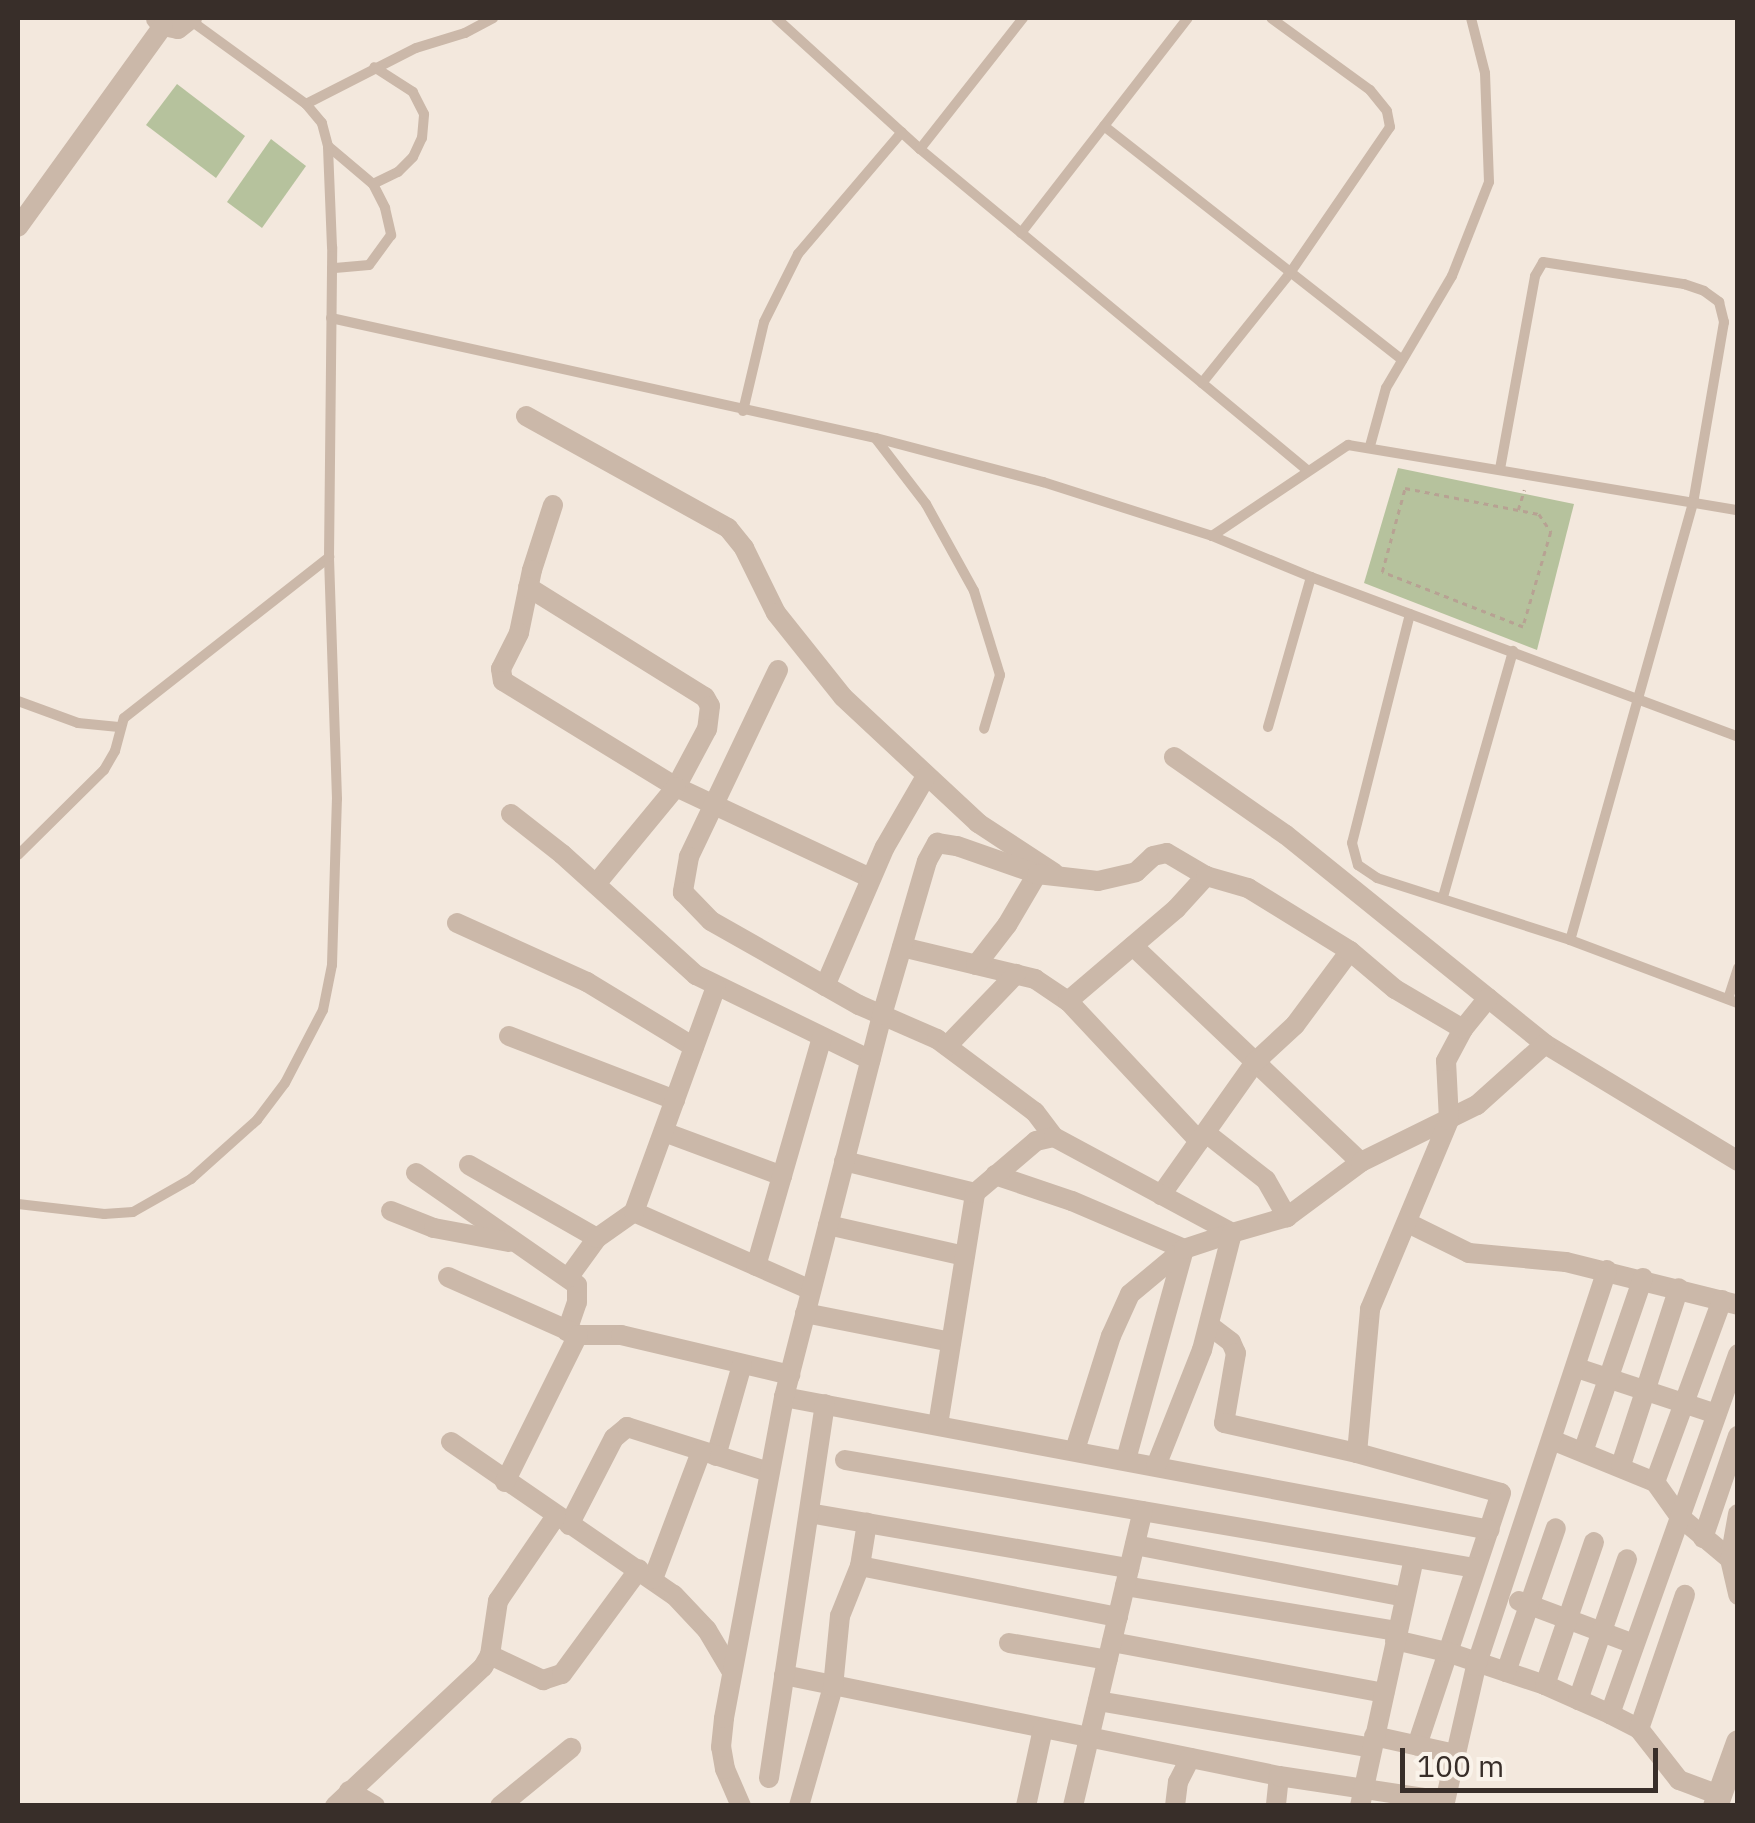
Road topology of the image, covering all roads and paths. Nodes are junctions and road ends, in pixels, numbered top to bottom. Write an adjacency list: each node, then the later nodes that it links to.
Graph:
1 (493, 18): 9 (lane)
2 (776, 18): 12 (lane)
3 (1023, 18): 14 (lane)
4 (1188, 18): 11 (lane)
5 (1271, 18): 19 (lane)
6 (1471, 18): 21 (lane)
7 (191, 19): 8 (street); 10 (lane)
8 (159, 22): 16 (street)
9 (374, 68): 10 (lane); 15 (lane)
10 (306, 104): 13 (lane)
11 (1104, 126): 17 (lane); 19 (lane)
12 (902, 132): 14 (lane); 23 (lane)
13 (328, 146): 15 (lane); 18 (lane)
14 (920, 148): 17 (lane)
15 (373, 184): 18 (lane)
16 (18, 227)
17 (1021, 233): 22 (lane)
18 (332, 268): 20 (lane)
19 (1290, 273): 21 (lane); 22 (lane)
20 (331, 318): 23 (lane); 35 (lane)
21 (1402, 360): 26 (lane)
22 (1202, 383): 27 (lane)
23 (743, 411): 25 (lane)
24 (526, 416): 48 (street)
25 (876, 438): 34 (lane); 45 (lane)
26 (1370, 446): 27 (lane); 28 (lane)
27 (1307, 470): 34 (lane)
28 (1500, 470): 29 (lane); 30 (lane)
29 (1528, 474): 30 (lane); 32 (path)
30 (1693, 502): 33 (lane); 41 (lane)
31 (553, 505): 37 (street)
32 (1518, 510): 32 (path)
33 (1738, 510)
34 (1212, 536): 36 (lane)
35 (330, 557): 43 (lane); 95 (lane)
36 (1310, 577): 38 (lane); 44 (lane)
37 (528, 586): 49 (street); 49 (street)
38 (1410, 614): 39 (lane); 58 (lane)
39 (1513, 651): 41 (lane); 58 (lane)
40 (778, 670): 50 (street)
41 (1639, 697): 46 (lane); 60 (lane)
42 (18, 702): 43 (lane)
43 (119, 727): 52 (lane)
44 (1268, 728)
45 (984, 729)
46 (1738, 736)
47 (1174, 757): 69 (street)
48 (926, 778): 55 (street); 56 (street)
49 (676, 787): 50 (street); 57 (street)
50 (713, 804): 55 (street); 67 (street)
51 (510, 814): 57 (street)
52 (18, 856)
53 (1037, 874): 56 (street); 62 (street); 64 (street)
54 (1206, 876): 56 (street); 61 (street); 63 (street)
55 (870, 878): 67 (street)
56 (1064, 879)
57 (596, 884): 68 (street)
58 (1443, 898): 60 (lane)
59 (457, 923): 78 (street)
60 (1570, 940): 70 (lane)
61 (1133, 946): 71 (street); 80 (street)
62 (902, 948): 64 (street); 72 (street)
63 (1350, 951): 73 (street); 80 (street)
64 (976, 965): 66 (street)
65 (1738, 968): 70 (lane)
66 (1016, 974): 71 (street); 77 (street)
67 (825, 986): 72 (street)
68 (716, 988): 75 (street); 78 (street)
69 (1488, 998): 73 (street); 76 (street)
70 (1733, 1001)
71 (1068, 1002): 85 (street)
72 (882, 1015): 77 (street); 79 (street)
73 (1463, 1029): 82 (street)
74 (509, 1036): 81 (street)
75 (822, 1038): 79 (street); 92 (street)
76 (1545, 1044): 82 (street); 87 (street)
77 (947, 1046): 84 (street)
78 (694, 1048): 81 (street)
79 (870, 1060): 86 (street)
80 (1254, 1062): 85 (street); 88 (street)
81 (676, 1100): 83 (street)
82 (1449, 1120): 88 (street); 99 (street)
83 (664, 1132): 92 (street); 97 (street)
84 (1054, 1136): 91 (street); 94 (street)
85 (1202, 1137): 94 (street); 98 (street)
86 (844, 1161): 93 (street); 100 (street)
87 (1738, 1161)
88 (1361, 1162): 98 (street)
89 (469, 1165): 102 (street)
90 (416, 1174): 103 (street)
91 (995, 1175): 93 (street); 104 (street)
92 (782, 1176): 106 (street)
93 (975, 1193): 105 (street)
94 (1161, 1195): 101 (street)
95 (18, 1204)
96 (391, 1211): 103 (street)
97 (634, 1212): 102 (street); 106 (street)
98 (1287, 1218): 101 (street)
99 (1408, 1223): 107 (street); 134 (street)
100 (828, 1225): 105 (street); 112 (street)
101 (1232, 1233): 104 (street); 115 (street)
102 (597, 1238): 109 (street)
103 (521, 1244): 109 (street)
104 (1184, 1249): 132 (street); 137 (street)
105 (965, 1256): 117 (street)
106 (756, 1266): 112 (street)
107 (1607, 1270): 110 (street); 120 (street)
108 (448, 1277): 116 (street)
109 (568, 1278): 116 (street)
110 (1643, 1278): 111 (street); 122 (street)
111 (1679, 1288): 113 (street); 123 (street)
112 (811, 1290): 114 (street)
113 (1730, 1303): 126 (street)
114 (806, 1313): 117 (street); 121 (street)
115 (1210, 1326): 134 (street); 139 (street)
116 (572, 1333): 119 (street); 141 (street)
117 (951, 1342): 128 (street)
118 (1738, 1354): 127 (street)
119 (742, 1365): 121 (street); 135 (street)
120 (1577, 1368): 122 (street); 130 (street)
121 (790, 1375): 124 (street)
122 (1608, 1378): 123 (street); 133 (street)
123 (1646, 1391): 126 (street); 138 (street)
124 (784, 1396): 125 (street); 140 (street)
125 (824, 1404): 128 (street); 144 (street)
126 (1684, 1404): 127 (street); 142 (street)
127 (1716, 1414): 146 (street)
128 (938, 1425): 132 (street)
129 (1738, 1436): 151 (street)
130 (1552, 1440): 133 (street); 161 (street)
131 (451, 1442): 141 (street)
132 (1075, 1450): 137 (street)
133 (1582, 1452): 138 (street)
134 (1357, 1453): 150 (street)
135 (708, 1454): 140 (street); 147 (street); 159 (street)
136 (845, 1460): 143 (street)
137 (1126, 1460): 139 (street)
138 (1620, 1464): 142 (street)
139 (1156, 1466): 150 (street)
140 (769, 1472): 176 (street)
141 (505, 1482): 147 (street)
142 (1655, 1482): 146 (street)
143 (1142, 1512): 153 (street); 154 (street)
144 (809, 1513): 148 (street); 178 (street)
145 (1738, 1514): 156 (street)
146 (1680, 1517): 151 (street); 171 (street)
147 (563, 1520): 159 (street); 174 (street)
148 (867, 1523): 157 (street); 160 (street)
149 (1556, 1528): 165 (street)
150 (1490, 1530): 158 (street)
151 (1703, 1538): 156 (street)
152 (1594, 1542): 167 (street)
153 (1135, 1544): 160 (street); 164 (street)
154 (1414, 1558): 158 (street); 164 (street)
155 (1627, 1559): 168 (street)
156 (1730, 1559): 163 (street)
157 (860, 1566): 166 (street); 180 (street)
158 (1476, 1568): 173 (street)
159 (646, 1574): 174 (street); 176 (street)
160 (1127, 1577): 166 (street); 169 (street)
161 (1500, 1594): 165 (street); 175 (street)
162 (1685, 1594): 186 (street)
163 (1738, 1595)
164 (1404, 1597): 169 (street)
165 (1529, 1605): 167 (street); 177 (street)
166 (1118, 1617): 172 (street)
167 (1568, 1619): 168 (street); 179 (street)
168 (1602, 1632): 171 (street); 182 (street)
169 (1396, 1635): 173 (street); 181 (street)
170 (1008, 1643): 172 (street)
171 (1634, 1644): 184 (street)
172 (1110, 1650): 181 (street); 183 (street)
173 (1448, 1652): 175 (street); 190 (street)
174 (490, 1654): 197 (street)
175 (1477, 1662): 177 (street); 192 (street)
176 (732, 1672): 203 (street)
177 (1506, 1672): 179 (street)
178 (784, 1676): 180 (street); 195 (street)
179 (1545, 1685): 182 (street)
180 (833, 1687): 185 (street); 204 (street)
181 (1384, 1692): 188 (street)
182 (1578, 1700): 184 (street)
183 (1098, 1701): 187 (street); 188 (street)
184 (1610, 1714): 186 (street)
185 (1042, 1729): 187 (street); 205 (street)
186 (1639, 1729): 199 (street)
187 (1089, 1738): 193 (street); 206 (street)
188 (1373, 1742): 190 (street); 196 (street)
189 (1738, 1742): 199 (street)
190 (1418, 1745): 192 (street)
191 (571, 1748): 202 (street)
192 (1456, 1754): 200 (street)
193 (1190, 1758): 194 (street); 207 (street)
194 (1278, 1776): 196 (street); 208 (street)
195 (769, 1778)
196 (1362, 1797): 198 (street)
197 (342, 1798): 201 (street)
198 (1402, 1800): 200 (street)
199 (1717, 1800)
200 (1444, 1803)
201 (374, 1806)
202 (500, 1806)
203 (741, 1806)
204 (799, 1806)
205 (1026, 1806)
206 (1074, 1806)
207 (1175, 1806)
208 (1276, 1806)

